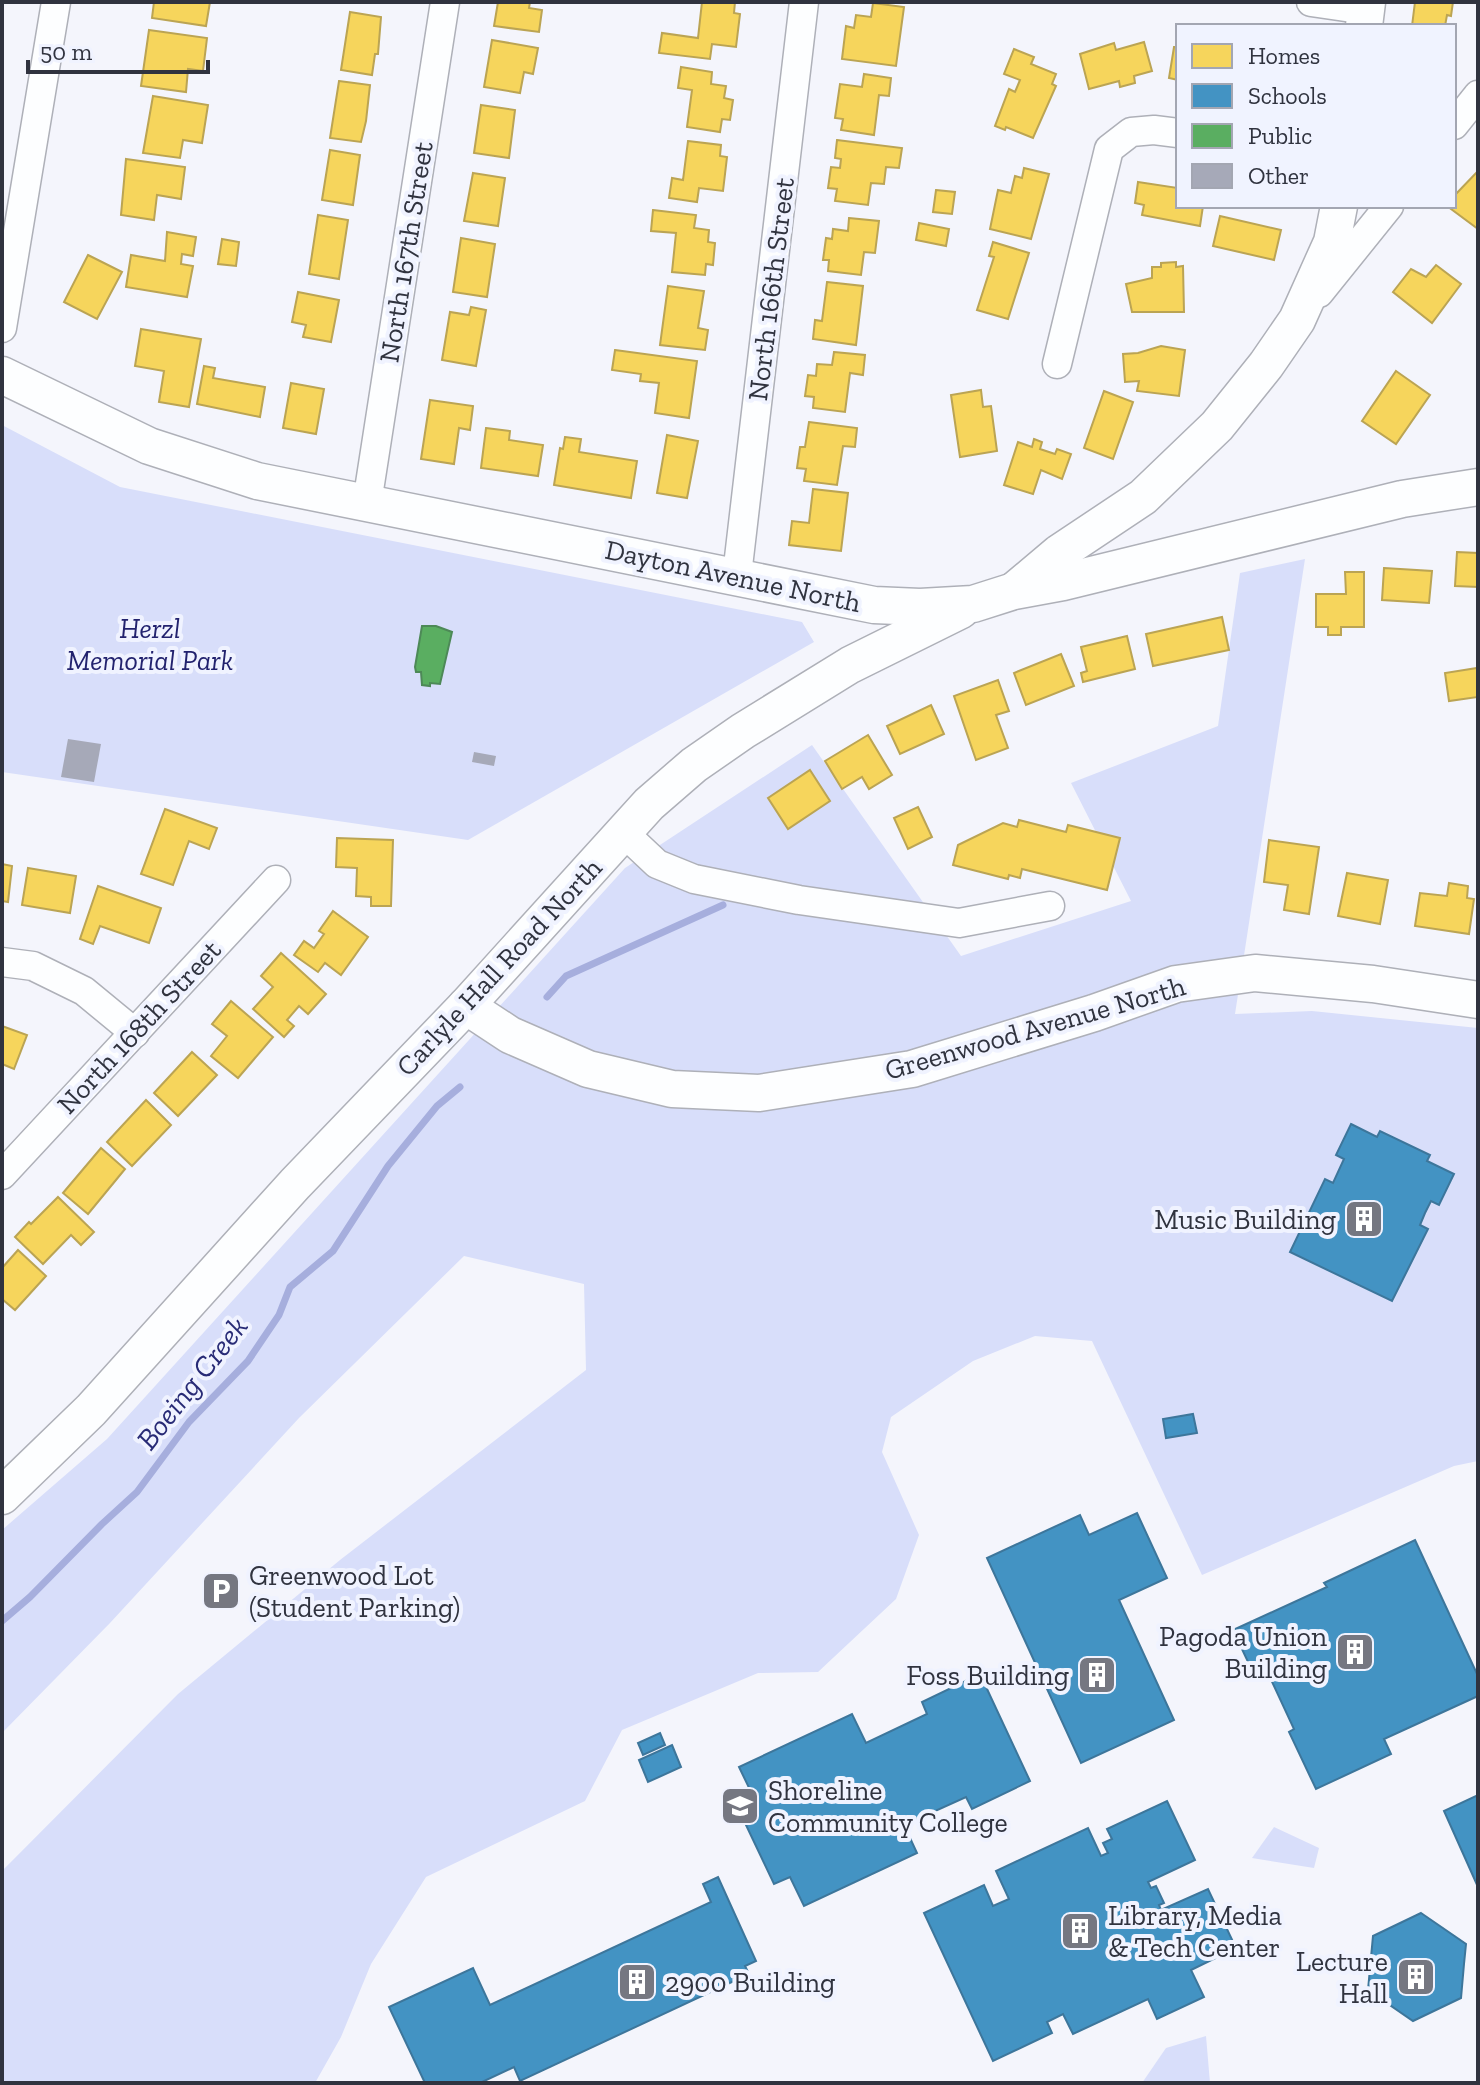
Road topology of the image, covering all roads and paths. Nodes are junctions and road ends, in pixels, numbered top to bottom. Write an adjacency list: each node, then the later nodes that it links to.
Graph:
1 (56, 2): 12 (street)
2 (445, 2): 16 (street, North 167th Street)
3 (804, 2): 19 (street, North 166th Street)
4 (1311, 2): 5 (street)
5 (1366, 13)
6 (1478, 95): 7 (street)
7 (1456, 122)
8 (1176, 133): 13 (street)
9 (1339, 208): 11 (street)
10 (1387, 208): 11 (street)
11 (1297, 320): 17 (street)
12 (2, 328)
13 (1057, 364)
14 (2, 375): 16 (street, Dayton Avenue North)
15 (1478, 487): 18 (street, Dayton Avenue North)
16 (367, 503): 19 (street, Dayton Avenue North)
17 (1120, 513): 18 (street); 20 (street)
18 (1152, 560): 20 (street, Dayton Avenue North)
19 (737, 575): 21 (street, Dayton Avenue North)
20 (1014, 591): 22 (street, Dayton Avenue North)
21 (863, 603): 22 (street, Dayton Avenue North); 23 (street)
22 (973, 604): 23 (street, Carlyle Hall Road North)
23 (867, 657): 24 (street, Carlyle Hall Road North)
24 (623, 832): 26 (street); 29 (street, Carlyle Hall Road North)
25 (276, 880): 30 (street, North 168th Street)
26 (1050, 906)
27 (2, 962): 30 (street)
28 (1478, 1000): 29 (street, Greenwood Avenue North)
29 (466, 1006): 32 (street, Carlyle Hall Road North)
30 (135, 1033): 31 (street, North 168th Street)
31 (2, 1175)
32 (2, 1496)

